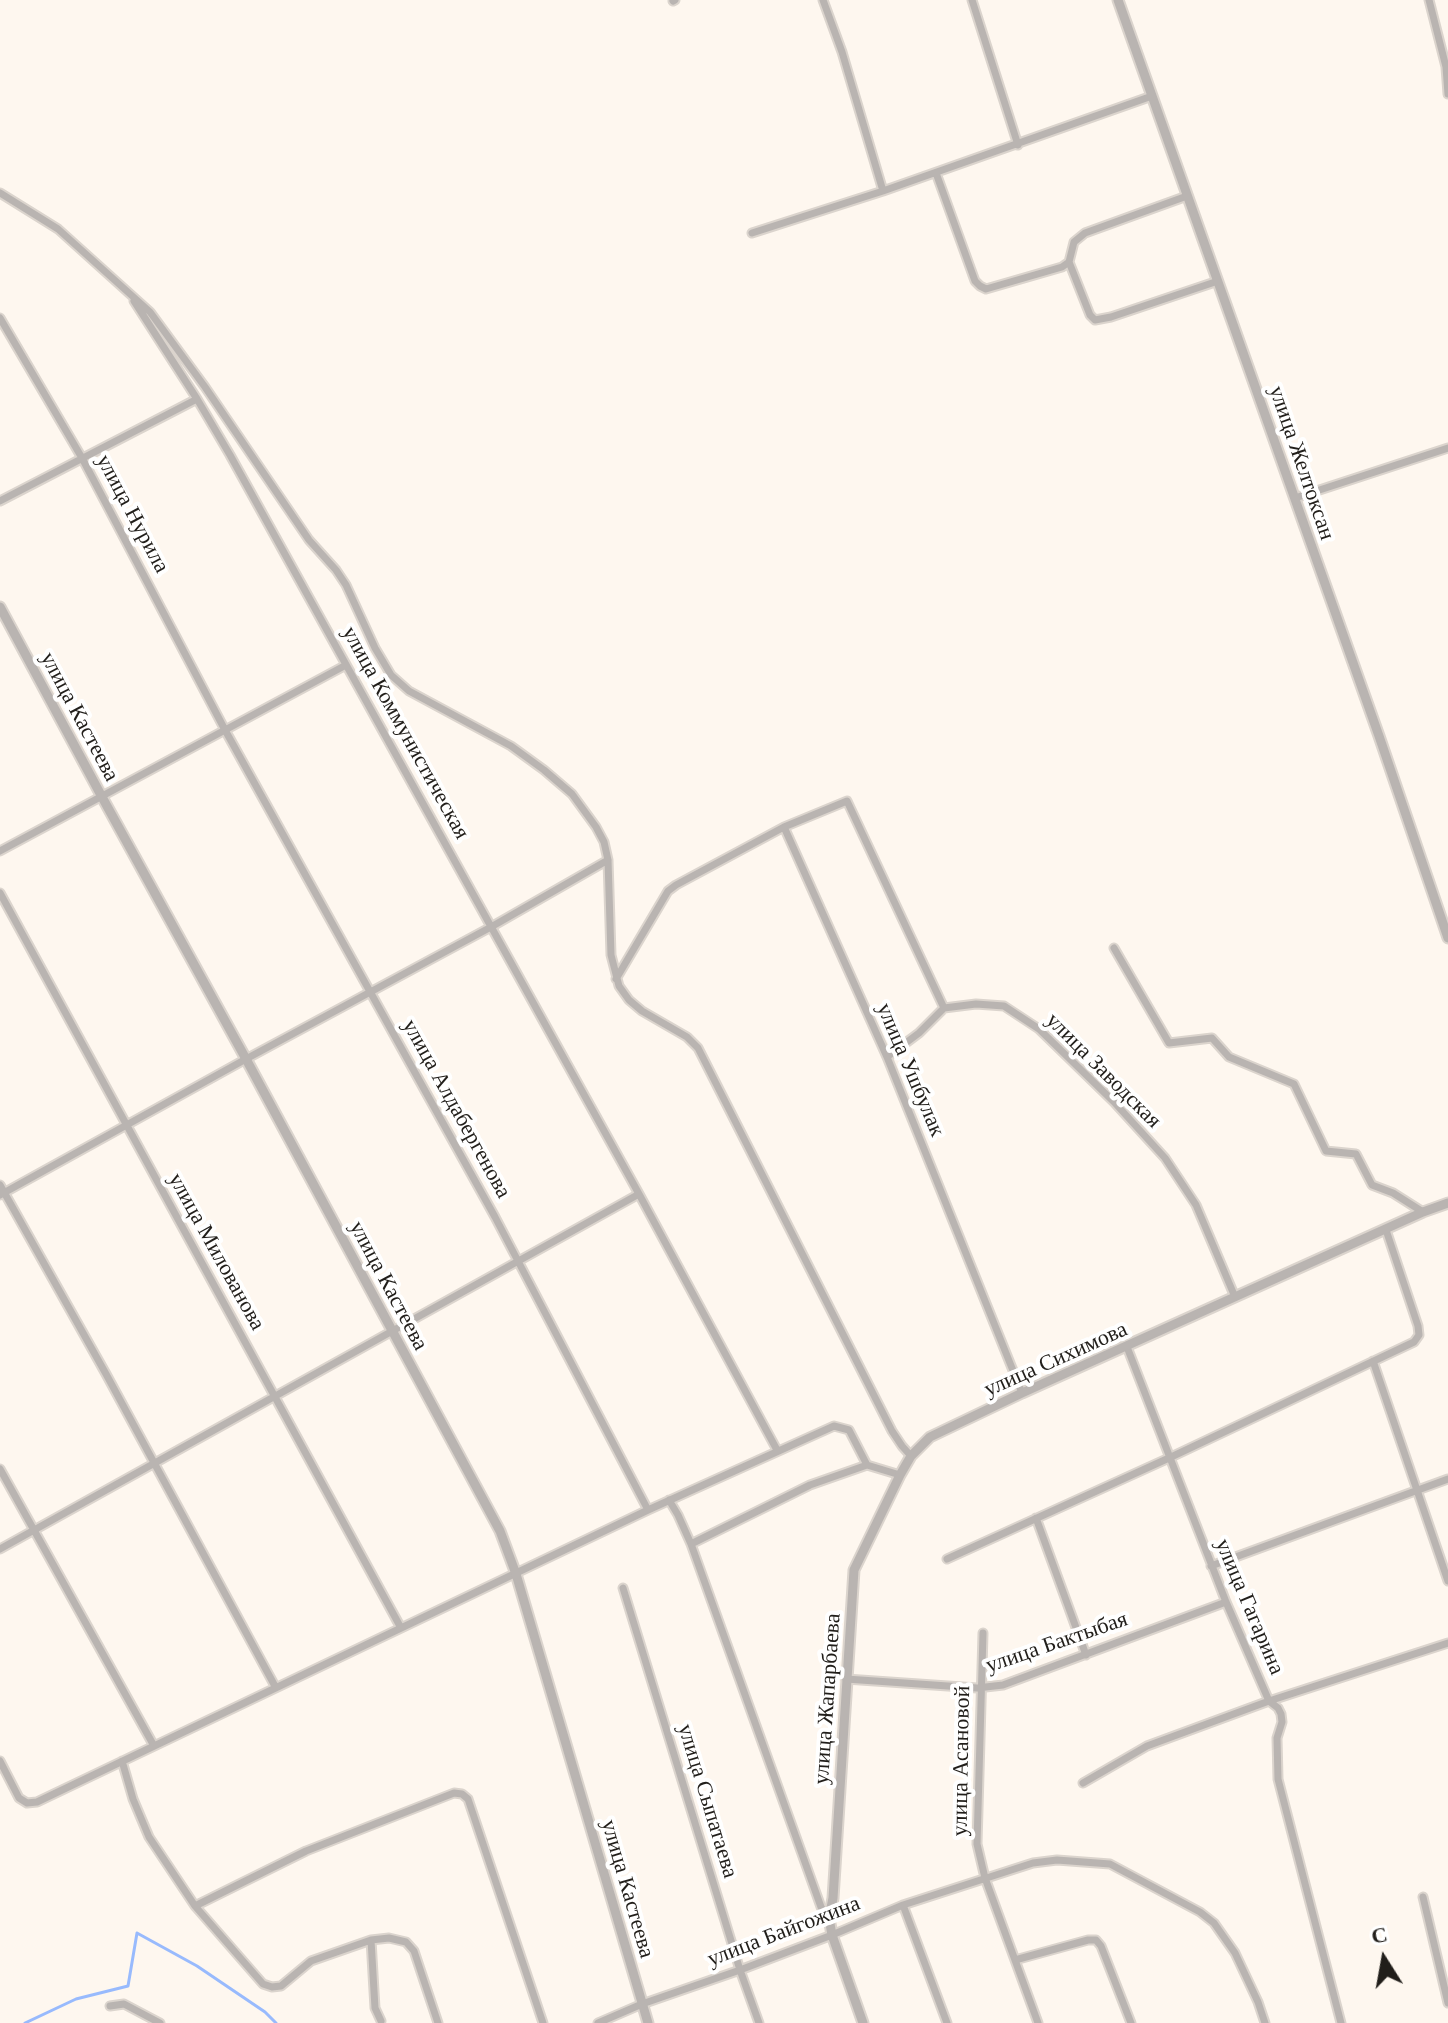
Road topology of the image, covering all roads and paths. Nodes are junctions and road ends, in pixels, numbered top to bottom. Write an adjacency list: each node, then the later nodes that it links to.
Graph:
1 (823, 0): 9 (street)
2 (972, 0): 7 (street)
3 (1118, 0): 6 (street, улица Желтоксан)
4 (1429, 0): 5 (street)
5 (1448, 94)
6 (1152, 96): 7 (street); 11 (street, улица Желтоксан)
7 (1018, 145): 8 (street)
8 (936, 173): 9 (street); 13 (street)
9 (883, 191): 12 (street)
10 (0, 193): 15 (street)
11 (1187, 196): 13 (street); 14 (street, улица Желтоксан)
12 (752, 233)
13 (1069, 262): 14 (street)
14 (1218, 281): 20 (street, улица Желтоксан)
15 (130, 295): 17 (street, улица Коммунистическая); 28 (street)
16 (0, 318): 19 (street, улица Нурила)
17 (197, 399): 19 (street); 23 (street, улица Коммунистическая)
18 (1448, 448): 20 (street)
19 (82, 458): 21 (street); 24 (street, улица Нурила)
20 (1295, 498): 31 (street, улица Желтоксан)
21 (0, 501)
22 (0, 607): 25 (street, улица Кастеева)
23 (346, 665): 24 (street); 30 (street, улица Коммунистическая)
24 (225, 730): 25 (street); 34 (street, улица Алдабергенова)
25 (102, 797): 27 (street); 37 (street, улица Кастеева)
26 (784, 827): 33 (street); 35 (street); 36 (street, улица Ушбулак)
27 (0, 851)
28 (608, 860): 30 (street); 33 (street)
29 (0, 893): 38 (street, улица Милованова)
30 (491, 927): 34 (street); 41 (street, улица Коммунистическая)
31 (1448, 938)
32 (1114, 948): 43 (street)
33 (616, 979): 53 (street)
34 (370, 992): 37 (street); 45 (street, улица Алдабергенова)
35 (944, 1008): 36 (street); 46 (street, улица Заводская)
36 (887, 1057): 50 (street, улица Ушбулак)
37 (246, 1059): 38 (street); 47 (street, улица Кастеева)
38 (126, 1125): 40 (street); 51 (street, улица Милованова)
39 (0, 1185): 40 (street)
40 (2, 1194): 55 (street)
41 (639, 1194): 45 (street); 52 (street, улица Коммунистическая)
42 (1448, 1203): 43 (street, улица Сихимова)
43 (1423, 1212): 44 (street, улица Сихимова)
44 (1386, 1230): 46 (street, улица Сихимова); 49 (street)
45 (518, 1261): 47 (street); 62 (street, улица Алдабергенова)
46 (1235, 1297): 48 (street, улица Сихимова)
47 (392, 1331): 51 (street); 69 (street, улица Кастеева)
48 (1127, 1347): 50 (street, улица Сихимова); 54 (street, улица Гагарина)
49 (1373, 1361): 54 (street); 60 (street)
50 (1022, 1393): 53 (street, улица Сихимова)
51 (274, 1397): 55 (street); 73 (street, улица Милованова)
52 (777, 1450): 56 (street); 61 (street)
53 (911, 1456): 58 (street, улица Сихимова)
54 (1169, 1458): 63 (street); 68 (street, улица Гагарина)
55 (154, 1464): 64 (street); 78 (street)
56 (867, 1465): 58 (street); 65 (street)
57 (0, 1469): 64 (street)
58 (900, 1475): 77 (street, улица Жапарбаева)
59 (1448, 1479): 60 (street)
60 (1417, 1490): 68 (street); 70 (street)
61 (669, 1500): 62 (street); 65 (street)
62 (648, 1510): 69 (street)
63 (1036, 1518): 67 (street); 76 (street)
64 (34, 1531): 66 (street); 81 (street)
65 (691, 1544): 89 (street)
66 (0, 1549)
67 (947, 1559)
68 (1211, 1566): 72 (street, улица Гагарина)
69 (516, 1574): 73 (street); 95 (street, улица Кастеева)
70 (1448, 1581)
71 (623, 1588): 93 (street, улица Сыпатаева)
72 (1226, 1602): 76 (street, улица Бактыбая); 80 (street, улица Гагарина)
73 (401, 1628): 78 (street)
74 (983, 1633): 79 (street, улица Асановой)
75 (1448, 1643): 80 (street)
76 (1086, 1655): 79 (street, улица Бактыбая)
77 (846, 1679): 79 (street, улица Бактыбая); 89 (street, улица Жапарбаева)
78 (276, 1688): 81 (street)
79 (980, 1688): 85 (street, улица Асановой)
80 (1269, 1701): 84 (street); 111 (street, улица Гагарина)
81 (154, 1746): 83 (street)
82 (0, 1761): 83 (street)
83 (122, 1761): 88 (street)
84 (1083, 1783)
85 (985, 1878): 87 (street, улица Байгожина); 92 (street, улица Асановой); 110 (street, улица Байгожина)
86 (1423, 1897): 94 (street)
87 (903, 1905): 90 (street, улица Байгожина); 107 (street)
88 (195, 1906): 91 (street); 102 (street)
89 (829, 1918): 90 (street, улица Жапарбаева)
90 (832, 1935): 93 (street, улица Байгожина); 106 (street)
91 (371, 1940): 97 (street); 101 (street)
92 (1015, 1960): 108 (street, улица Асановой); 109 (street)
93 (740, 1970): 95 (street, улица Байгожина); 105 (street, улица Сыпатаева)
94 (1448, 2003)
95 (642, 2004): 103 (street, улица Байгожина); 104 (street, улица Кастеева)
96 (110, 2006): 100 (street)
97 (375, 2008): 98 (street); 99 (street)
98 (367, 2014)
99 (381, 2021)
100 (160, 2023)
101 (438, 2023)
102 (543, 2023)
103 (598, 2023)
104 (648, 2023)
105 (759, 2023)
106 (863, 2023)
107 (947, 2023)
108 (1038, 2023)
109 (1131, 2023)
110 (1265, 2023)
111 (1341, 2023)

